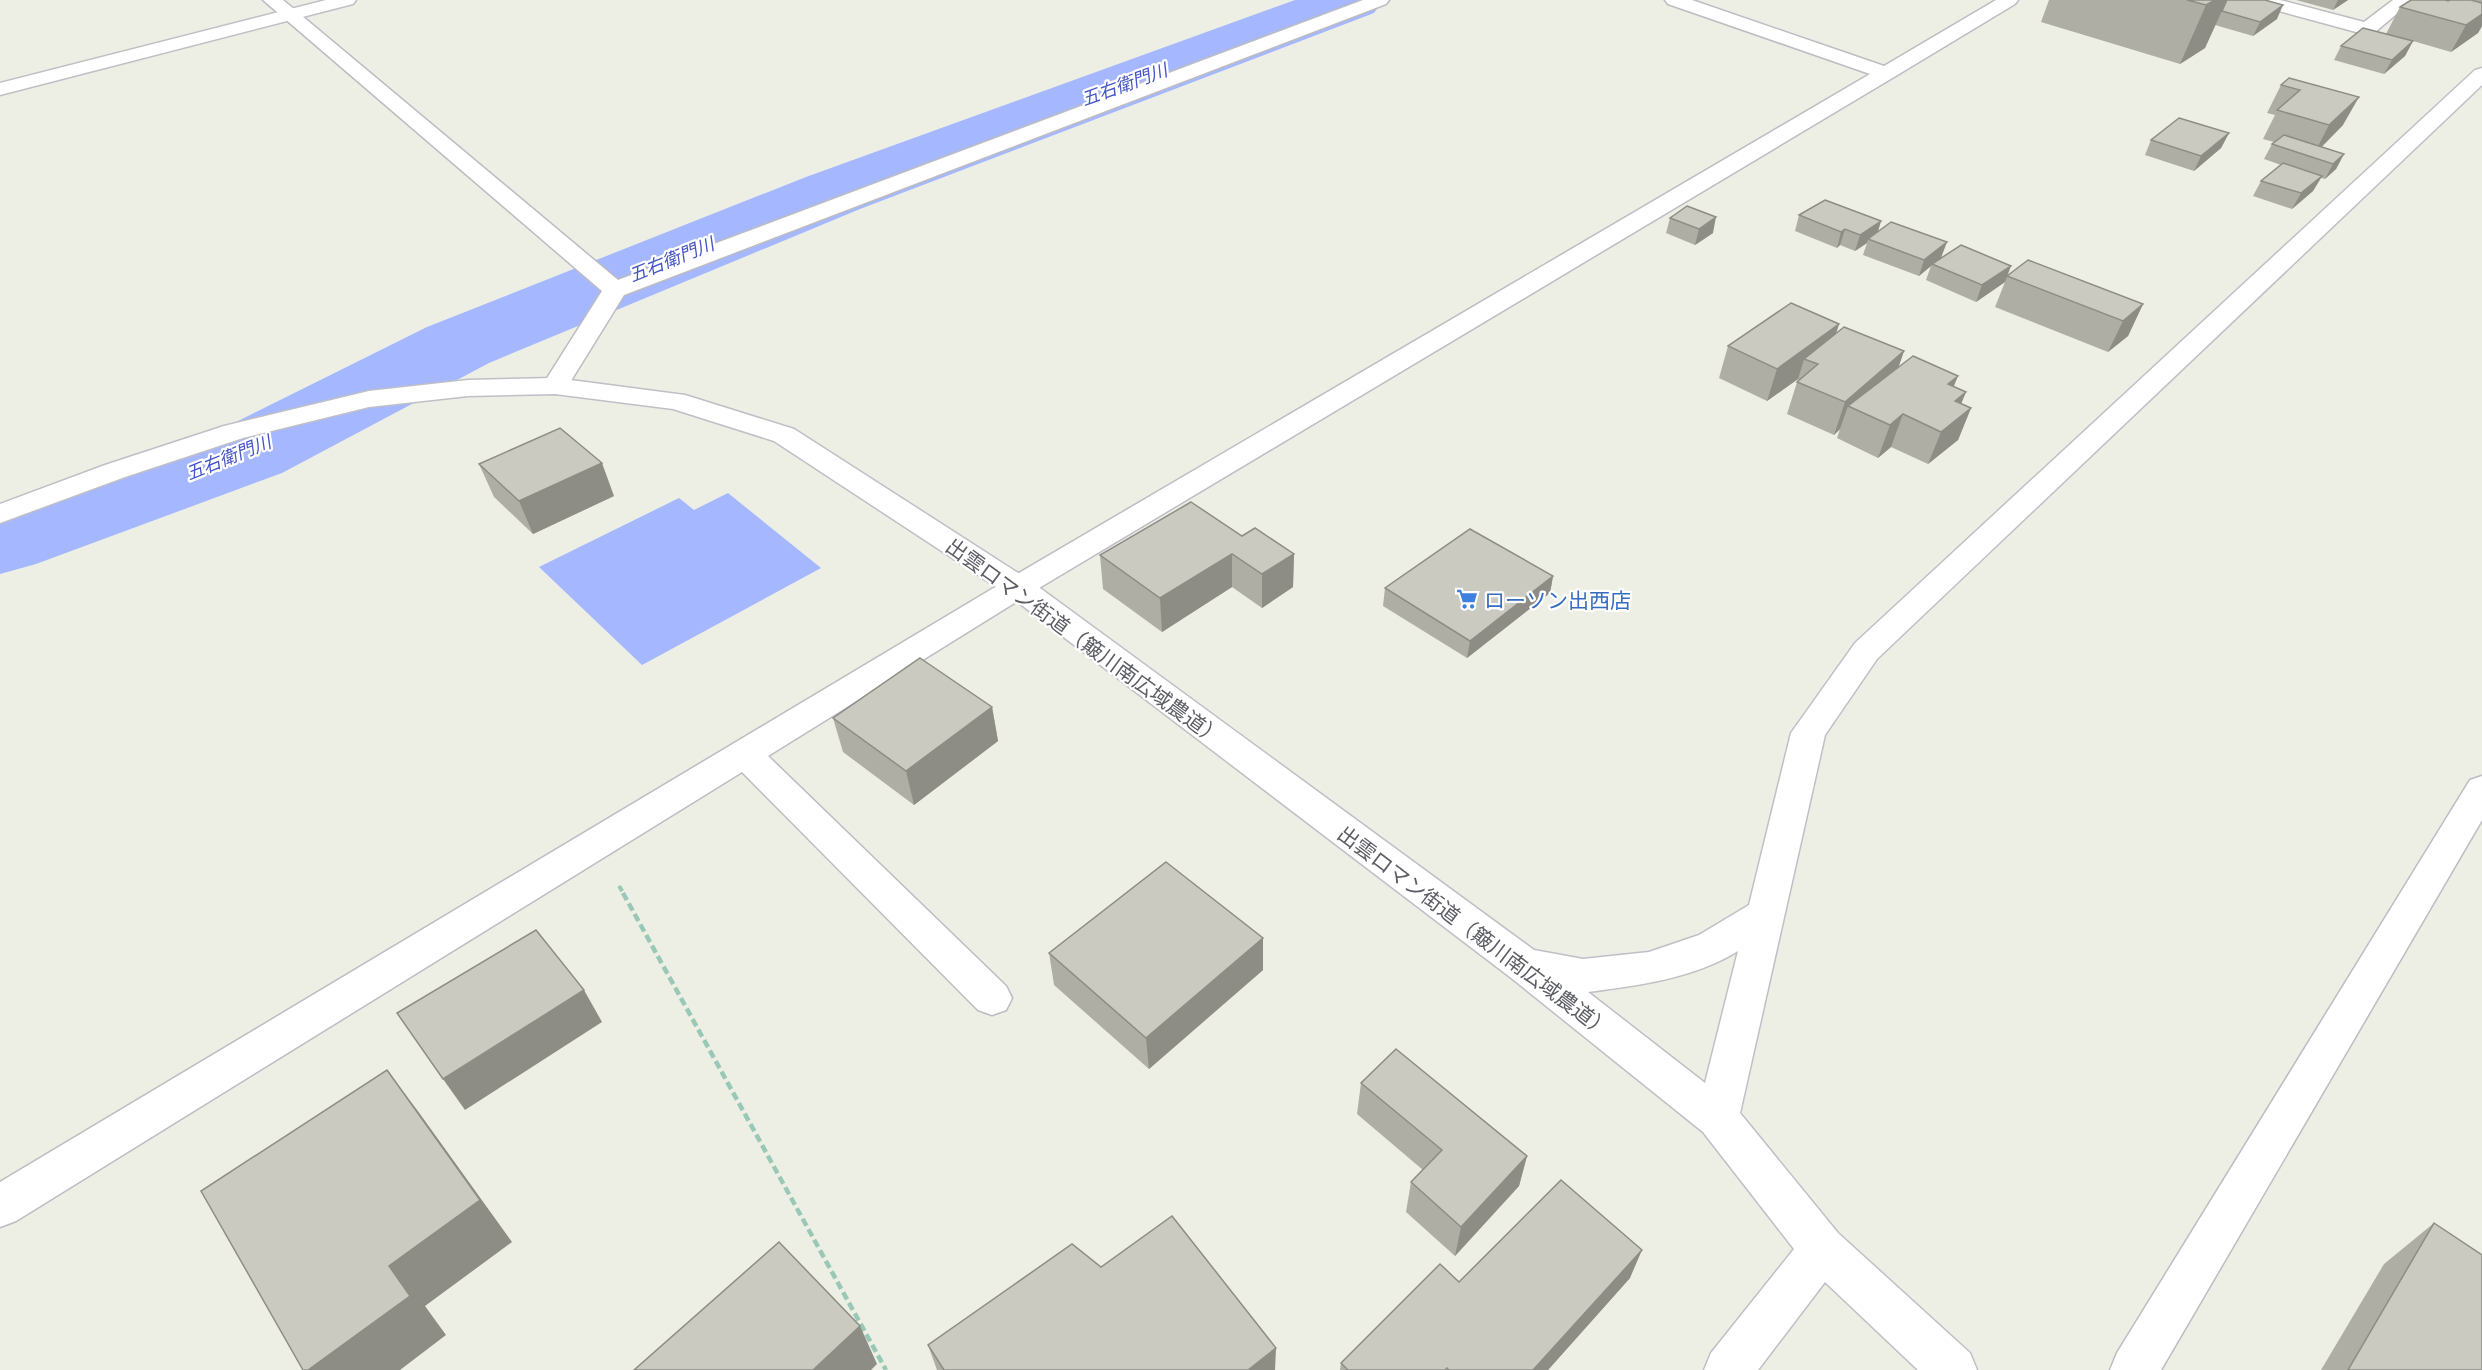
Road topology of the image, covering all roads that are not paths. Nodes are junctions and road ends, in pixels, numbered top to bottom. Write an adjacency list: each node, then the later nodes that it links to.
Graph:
1 (272, 0): 8 (street)
2 (347, 0): 8 (street)
3 (1380, 0): 12 (street)
4 (1674, 0): 9 (street)
5 (2009, 0): 9 (street)
6 (2259, 0): 7 (street)
7 (2404, 0)
8 (290, 15): 11 (street); 12 (street)
9 (1887, 73): 15 (street)
10 (2482, 74): 18 (street)
11 (0, 88)
12 (615, 290): 13 (street)
13 (555, 386): 14 (street, 出雲ロマン街道（簸川南広域農道）); 15 (street, 出雲ロマン街道（簸川南広域農道）)
14 (0, 514)
15 (1018, 587): 16 (street); 19 (street, 出雲ロマン街道（簸川南広域農道）)
16 (744, 753): 20 (street); 22 (street)
17 (2482, 789): 26 (street)
18 (1764, 915): 19 (street); 21 (street)
19 (1524, 965): 21 (street, 出雲ロマン街道（簸川南広域農道）)
20 (992, 998)
21 (1718, 1118): 23 (street, 出雲ロマン街道（簸川南広域農道）)
22 (0, 1206)
23 (1822, 1249): 24 (street); 25 (street, 出雲ロマン街道（簸川南広域農道）)
24 (1728, 1370)
25 (1953, 1370)
26 (2134, 1370)

